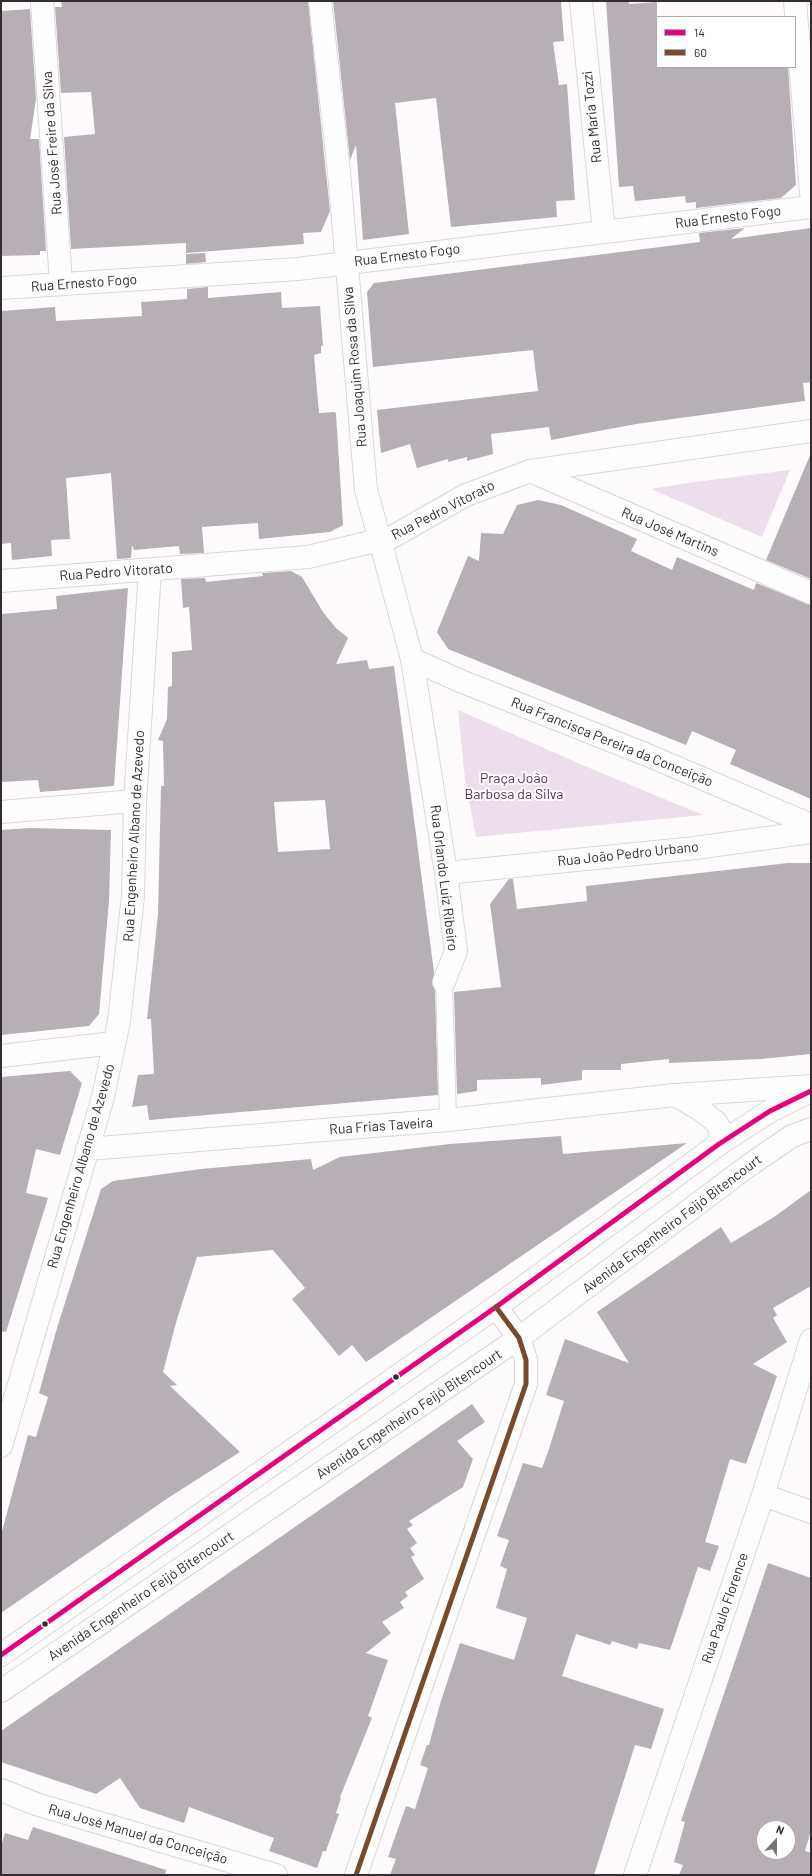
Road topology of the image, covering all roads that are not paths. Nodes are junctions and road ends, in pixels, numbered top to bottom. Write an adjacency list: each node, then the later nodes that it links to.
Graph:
1 (42, 1): 9 (street, Rua José Freire da Silva)
2 (320, 1): 8 (street, Rua Joaquim Rosa da Silva)
3 (580, 1): 7 (street, Rua Maria Tozzi)
4 (795, 1): 5 (street)
5 (811, 193)
6 (811, 207): 7 (street, Rua Ernesto Fogo)
7 (604, 232): 8 (street, Rua Ernesto Fogo)
8 (346, 263): 9 (street, Rua Ernesto Fogo); 13 (street, Rua Joaquim Rosa da Silva)
9 (62, 284): 10 (street, Rua Ernesto Fogo)
10 (1, 288)
11 (811, 432): 12 (street, Rua Pedro Vitorato)
12 (530, 471): 13 (street, Rua Pedro Vitorato); 16 (street, Rua José Martins)
13 (380, 540): 14 (street, Rua Pedro Vitorato); 17 (street, Rua Joaquim Rosa da Silva)
14 (150, 570): 15 (street, Rua Pedro Vitorato); 18 (street, Rua Engenheiro Albano de Azevedo)
15 (1, 581)
16 (811, 593)
17 (412, 659): 20 (street, Rua Francisca Pereira da Conceição); 22 (street, Rua Orlando Luiz Ribeiro)
18 (136, 801): 19 (street); 24 (street, Rua Engenheiro Albano de Azevedo)
19 (1, 812)
20 (811, 825)
21 (811, 832): 22 (street, Rua João Pedro Urbano)
22 (446, 873): 23 (street, Rua Orlando Luiz Ribeiro)
23 (444, 982): 29 (lane, Rua Orlando Luiz Ribeiro)
24 (114, 1043): 25 (street); 32 (street, Rua Engenheiro Albano de Azevedo)
25 (1, 1056)
26 (811, 1086): 28 (street, Rua Frias Taveira)
27 (811, 1090): 31 (street)
28 (675, 1095): 29 (street, Rua Frias Taveira); 31 (street)
29 (448, 1120): 32 (street, Rua Frias Taveira)
30 (811, 1129): 34 (street, Avenida Engenheiro Feijó Bitencourt)
31 (719, 1144): 33 (street)
32 (87, 1149): 36 (street, Rua Engenheiro Albano de Azevedo)
33 (496, 1307): 34 (street); 39 (street)
34 (519, 1338): 40 (street, Avenida Engenheiro Feijó Bitencourt); 43 (street)
35 (811, 1340): 37 (street, Rua Paulo Florence)
36 (1, 1446)
37 (763, 1495): 38 (street); 44 (street, Rua Paulo Florence)
38 (811, 1512)
39 (1, 1655)
40 (1, 1692)
41 (1, 1790): 42 (street, Rua José Manuel da Conceição)
42 (276, 1875)
43 (356, 1875)
44 (635, 1875)

